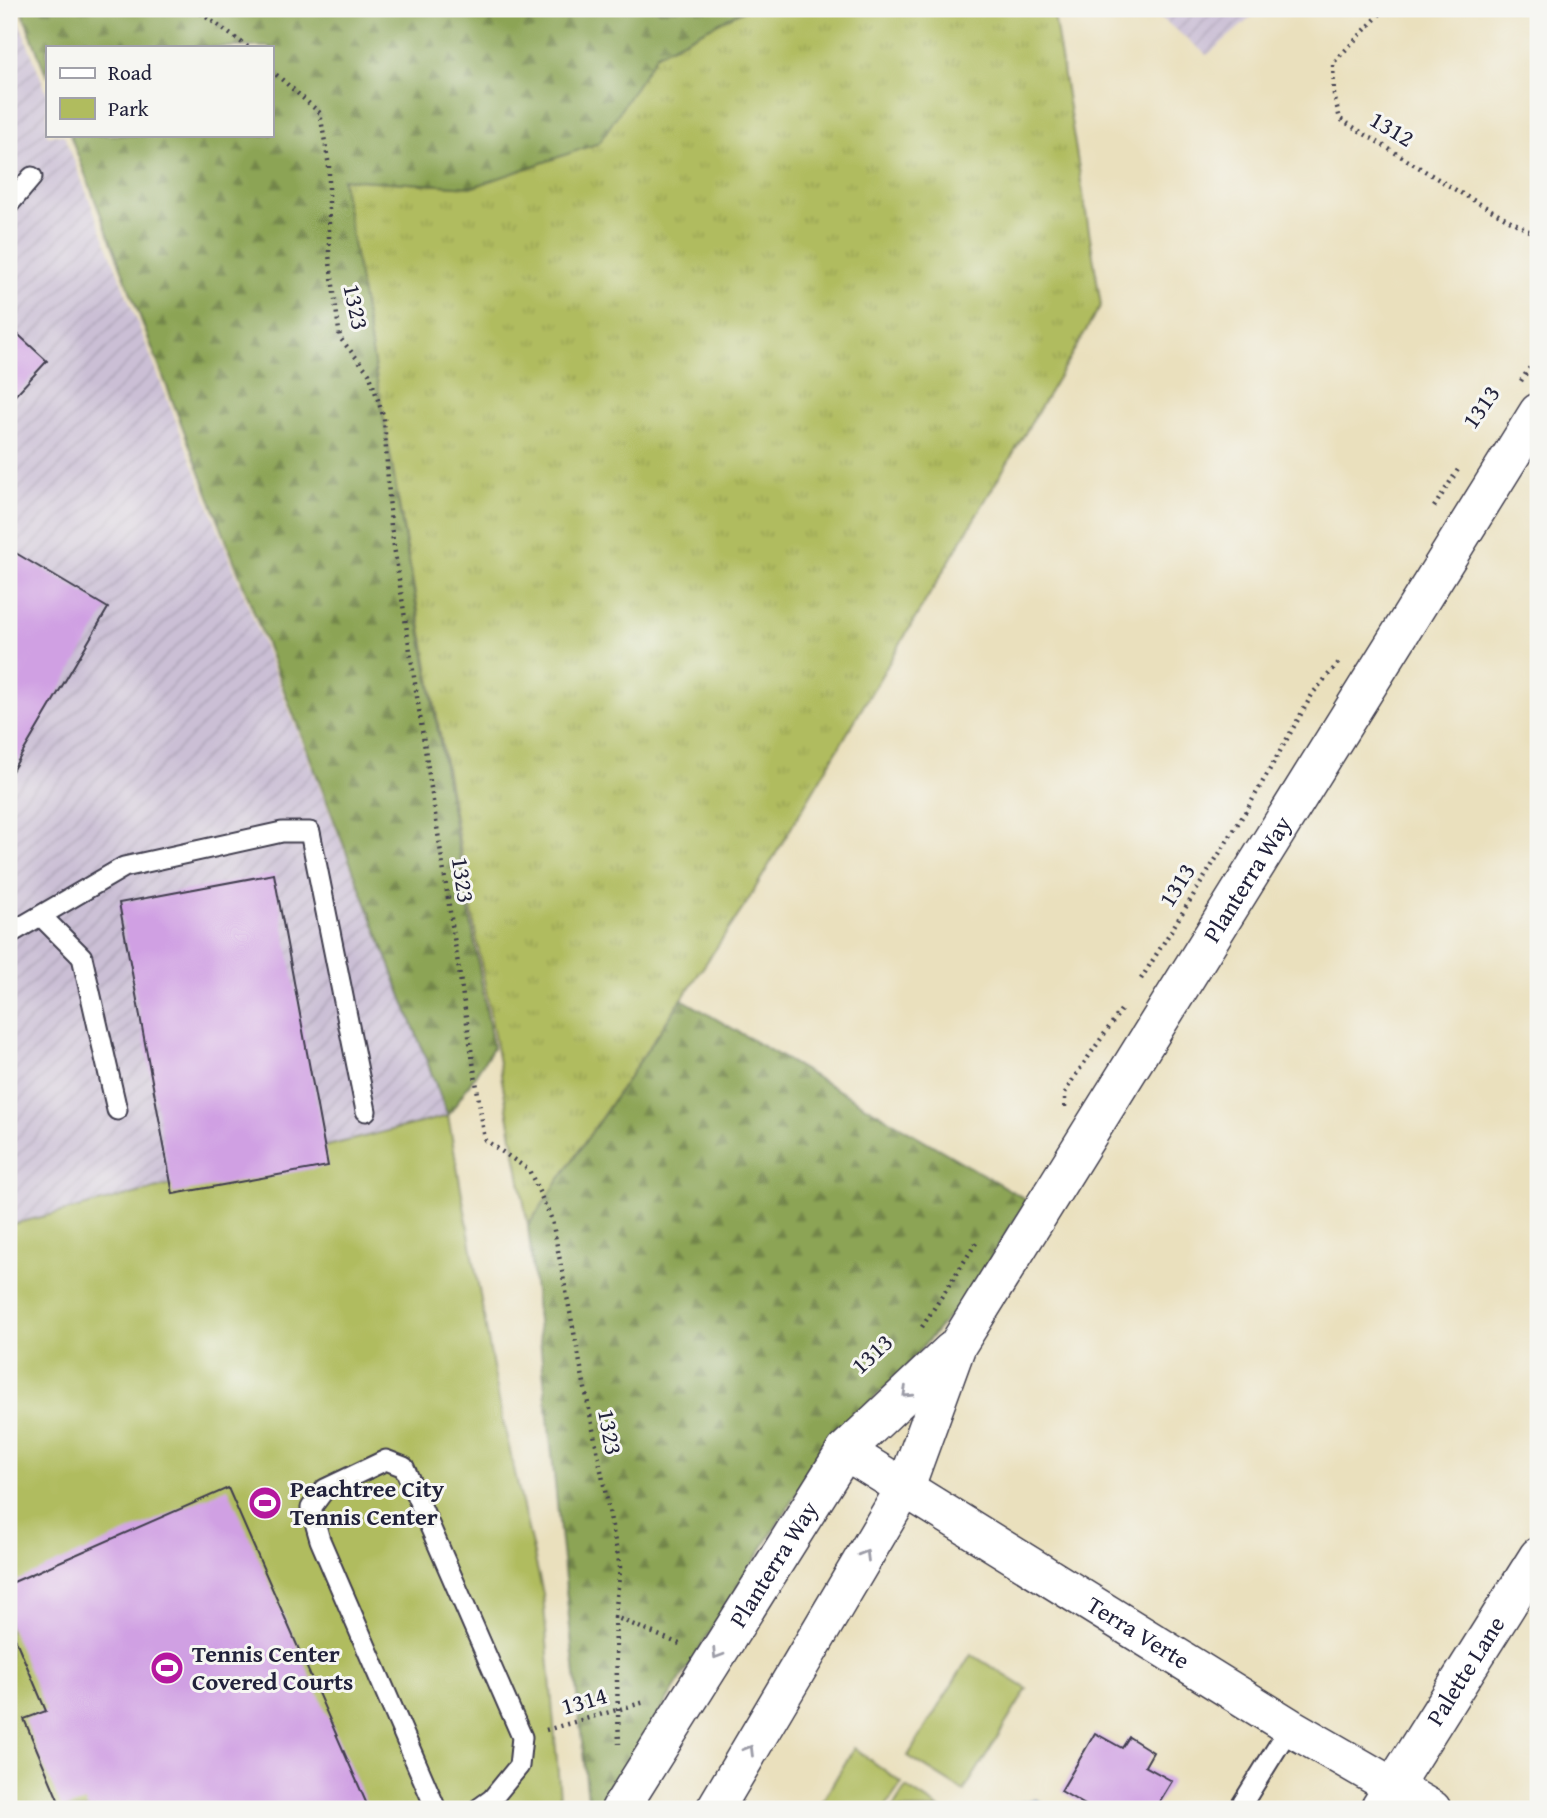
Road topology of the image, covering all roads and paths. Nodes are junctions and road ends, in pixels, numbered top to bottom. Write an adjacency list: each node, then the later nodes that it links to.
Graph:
1 (195, 9): 3 (path)
2 (1385, 9): 7 (path, 1312)
3 (247, 46)
4 (273, 72): 26 (path, 1323)
5 (32, 177): 6 (lane)
6 (9, 204)
7 (1538, 236)
8 (1538, 355): 9 (path, 1313)
9 (1529, 397): 22 (street, Planterra Way)
10 (1461, 466): 11 (path, 1313)
11 (1428, 518)
12 (1346, 652): 15 (path, 1313)
13 (43, 917): 14 (lane); 17 (lane); 18 (lane)
14 (9, 933)
15 (1134, 991)
16 (1128, 1002): 19 (path)
17 (117, 1110)
18 (366, 1111)
19 (1061, 1113)
20 (981, 1237): 21 (path, 1313)
21 (916, 1336)
22 (957, 1346): 23 (street, Planterra Way, one-way to 23); 24 (street, Planterra Way)
23 (845, 1451): 24 (street, Terra Verte); 36 (street, Planterra Way, one-way to 36)
24 (906, 1486): 30 (street, Terra Verte); 37 (street, Planterra Way, one-way to 24)
25 (1538, 1556): 33 (street, Palette Lane)
26 (615, 1617): 27 (path); 29 (path, 1323)
27 (689, 1648)
28 (656, 1699): 29 (path, 1314)
29 (617, 1709): 31 (path, 1314); 32 (path, 1323)
30 (1290, 1727): 33 (street, Terra Verte); 38 (lane)
31 (522, 1737): 34 (lane); 35 (lane)
32 (620, 1752)
33 (1386, 1798): 39 (street, Terra Verte)
34 (436, 1809)
35 (478, 1809)
36 (620, 1809)
37 (715, 1809)
38 (1239, 1809)
39 (1432, 1809)

